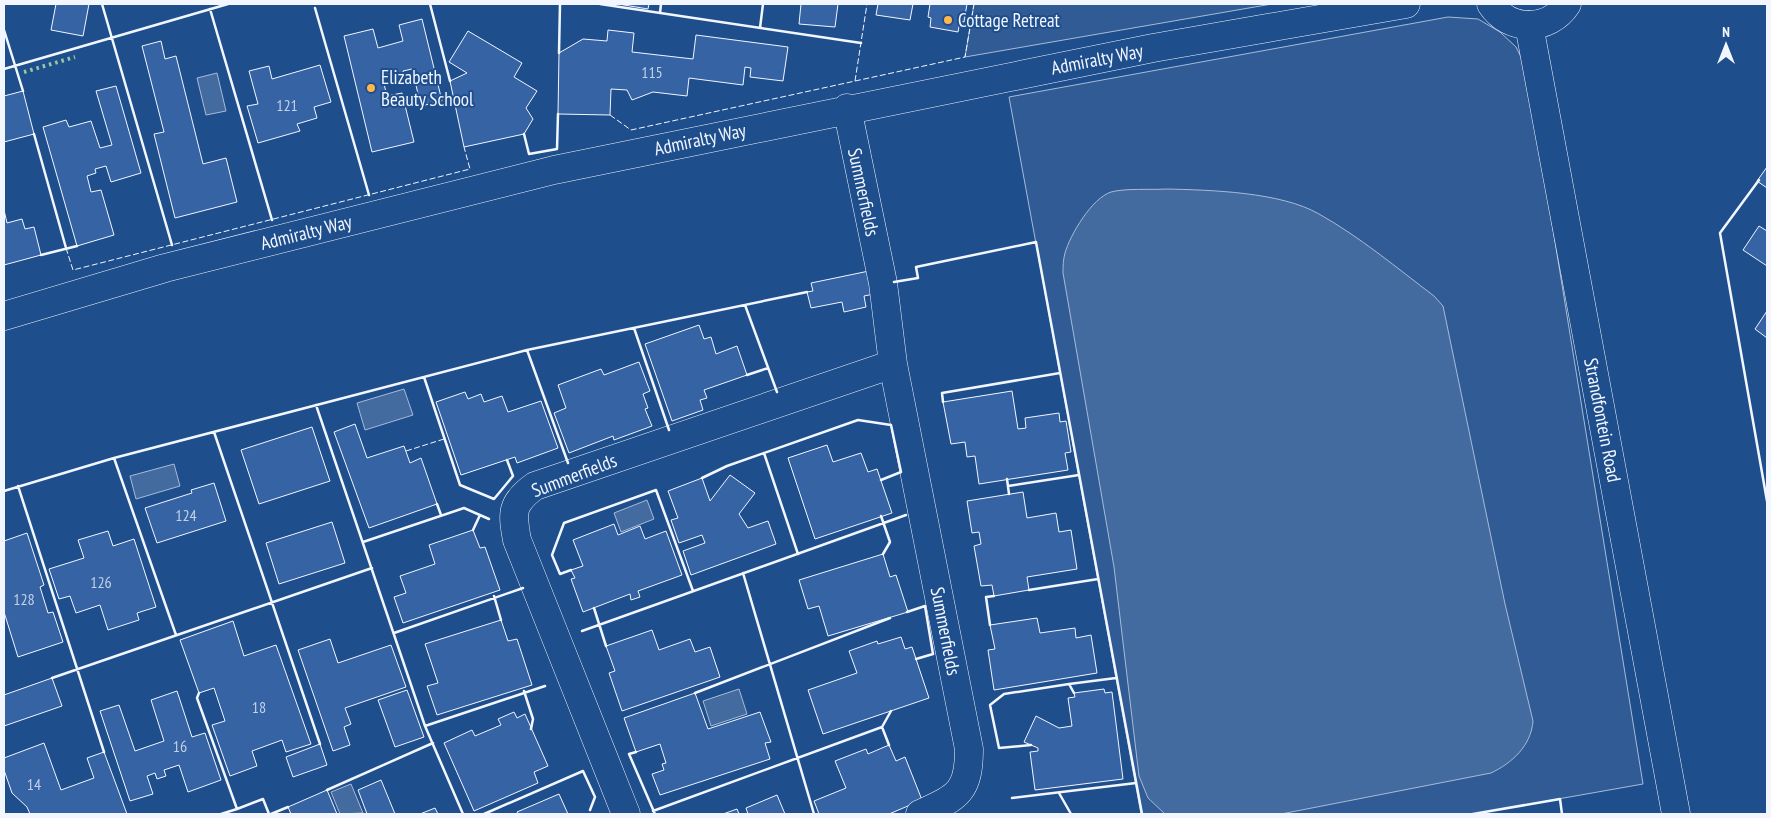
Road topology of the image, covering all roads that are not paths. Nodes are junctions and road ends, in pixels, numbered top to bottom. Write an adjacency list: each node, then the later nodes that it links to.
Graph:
1 (1406, 4): 5 (street, Admiralty Way)
2 (1491, 4): 4 (street)
3 (1567, 4): 4 (street)
4 (1529, 25): 10 (street, Strandfontein Road)
5 (847, 108): 6 (street, Admiralty Way); 7 (street, Summerfields)
6 (4, 316)
7 (893, 364): 8 (street, Summerfields); 9 (street, Summerfields)
8 (626, 814)
9 (920, 814)
10 (1676, 814)

